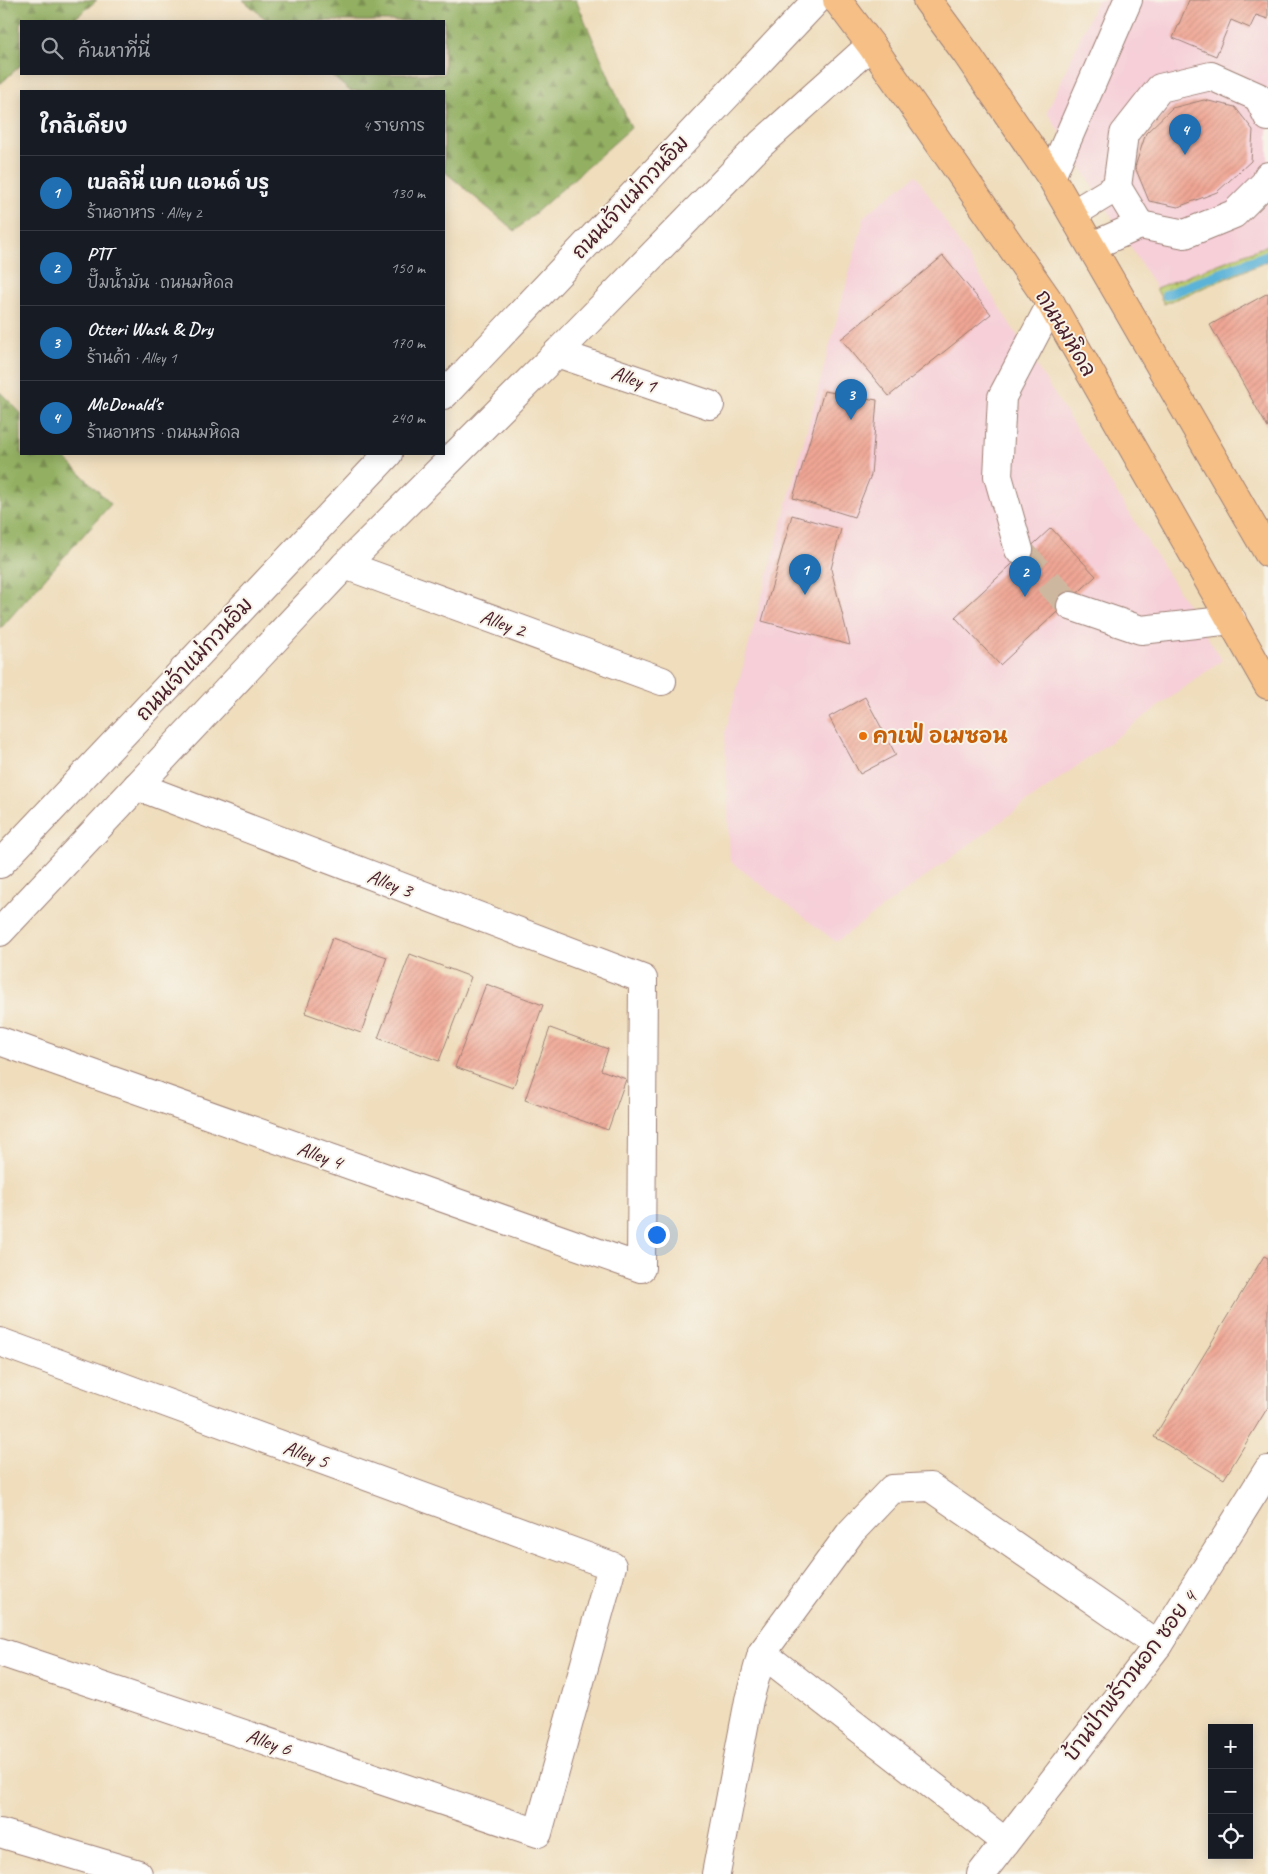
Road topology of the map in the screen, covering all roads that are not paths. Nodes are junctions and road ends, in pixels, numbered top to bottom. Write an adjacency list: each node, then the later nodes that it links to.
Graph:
1 (817, 0): 15 (street, ถนนเจ้าแม่กวนอิม)
2 (837, 0): 5 (main road, ถนนมหิดล)
3 (927, 0): 8 (main road)
4 (1128, 0): 8 (street)
5 (871, 45): 13 (main road, ถนนมหิดล); 14 (street)
6 (1265, 100): 9 (street)
7 (1268, 176): 11 (street)
8 (1051, 177): 10 (main road)
9 (1117, 187): 10 (street); 11 (street)
10 (1074, 213): 12 (main road)
11 (1140, 225): 12 (street)
12 (1092, 246): 19 (main road)
13 (1050, 304): 18 (street); 22 (main road, ถนนมหิดล)
14 (557, 353): 16 (street, Alley 1); 20 (street)
15 (445, 394)
16 (710, 405)
17 (387, 455): 26 (street, ถนนเจ้าแม่กวนอิม)
18 (1019, 550)
19 (1268, 553)
20 (345, 565): 23 (street, Alley 2); 25 (street)
21 (1070, 606): 22 (street)
22 (1232, 620): 24 (main road, ถนนมหิดล)
23 (662, 681)
24 (1268, 685)
25 (137, 786): 27 (street); 29 (street, Alley 3)
26 (0, 864)
27 (0, 932)
28 (0, 1041): 29 (street, Alley 4)
29 (641, 1268)
30 (0, 1342): 36 (street, Alley 5)
31 (1268, 1470): 32 (street, บ้านป่าพร้าวนอก ซอย 4)
32 (1158, 1645): 34 (street); 37 (street, บ้านป่าพร้าวนอก ซอย 4)
33 (0, 1652): 36 (street, Alley 6)
34 (762, 1653): 37 (street); 39 (street)
35 (0, 1833): 38 (street)
36 (538, 1833)
37 (1004, 1842): 40 (street, บ้านป่าพร้าวนอก ซอย 4)
38 (138, 1874)
39 (716, 1874)
40 (981, 1874)

